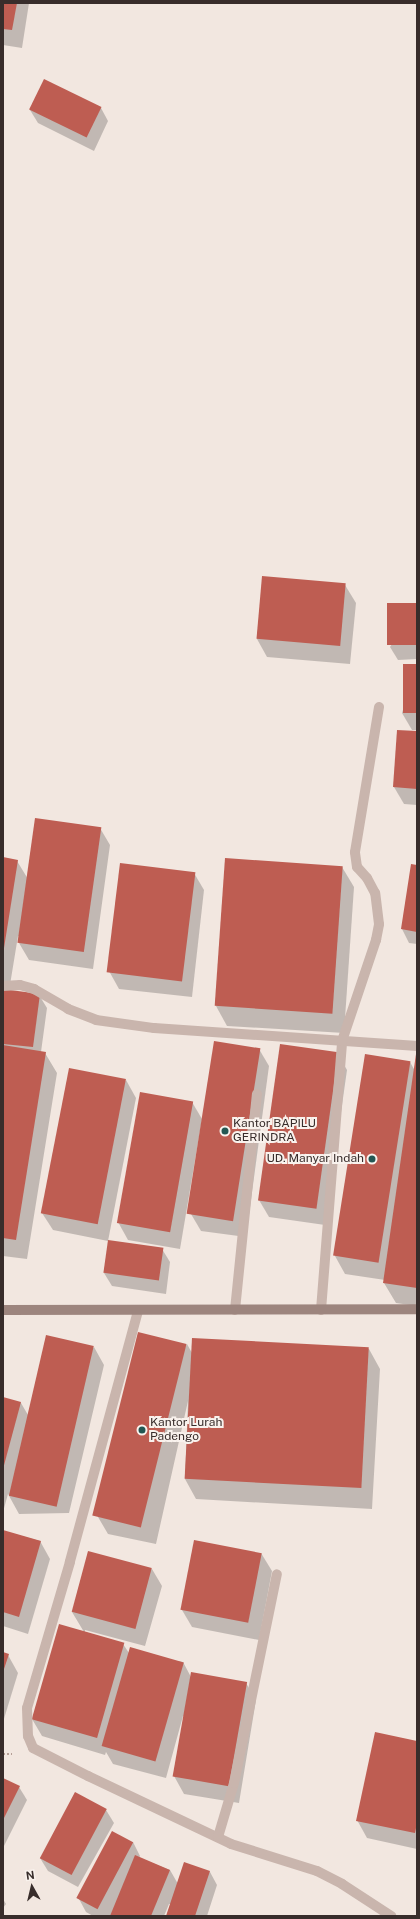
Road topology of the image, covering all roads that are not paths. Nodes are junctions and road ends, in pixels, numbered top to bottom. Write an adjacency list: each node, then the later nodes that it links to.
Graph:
1 (379, 707): 3 (street)
2 (3, 986): 3 (street)
3 (342, 1041): 4 (street); 10 (street)
4 (417, 1046)
5 (257, 1094): 9 (street)
6 (417, 1309): 10 (main road)
7 (3, 1310): 8 (main road)
8 (138, 1310): 9 (main road); 12 (street)
9 (235, 1310): 10 (main road)
10 (321, 1310)
11 (277, 1574): 12 (street)
12 (218, 1837): 13 (street)
13 (391, 1916)

